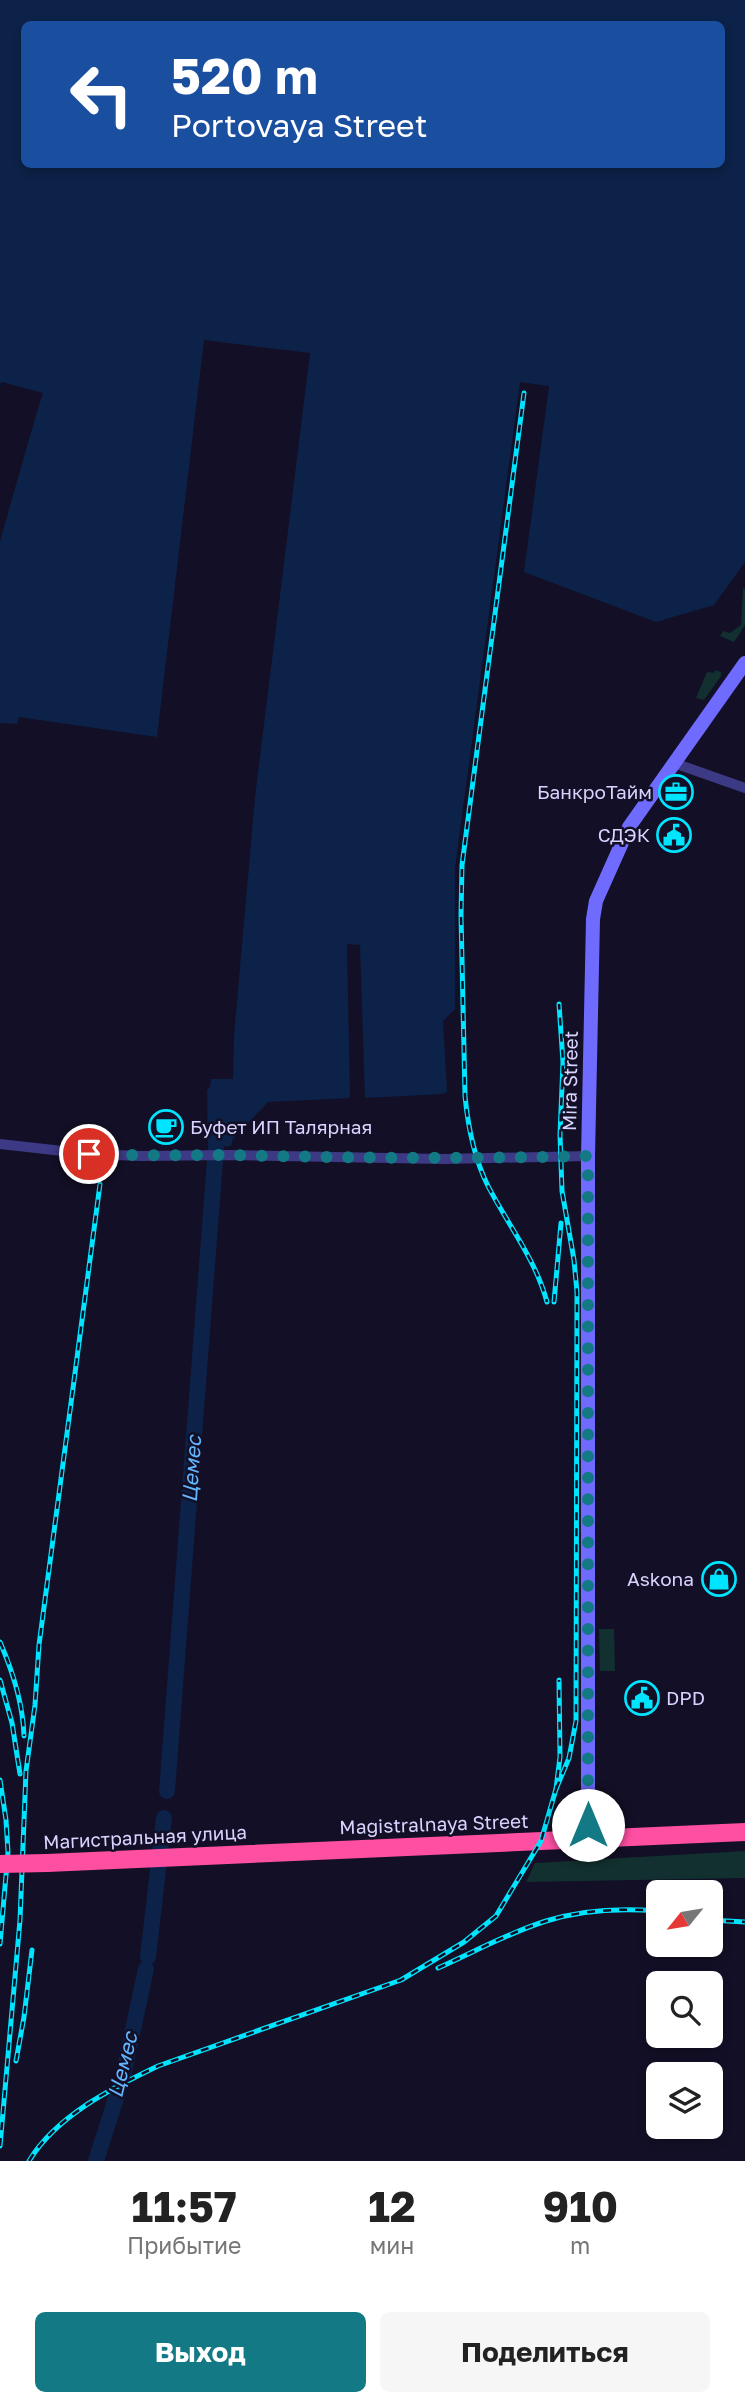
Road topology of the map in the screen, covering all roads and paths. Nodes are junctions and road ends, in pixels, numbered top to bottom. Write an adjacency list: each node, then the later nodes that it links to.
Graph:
1 (745, 663): 2 (street, Mira Street)
2 (674, 763): 3 (street); 5 (street, Mira Street)
3 (745, 788)
4 (0, 1144): 5 (street)
5 (588, 1156): 7 (street, Mira Street)
6 (745, 1832): 7 (highway, Magistralnaya Street)
7 (589, 1839): 8 (highway, Magistralnaya Street)
8 (292, 1851): 9 (highway, Магистральная улица, bridge)
9 (0, 1864)

